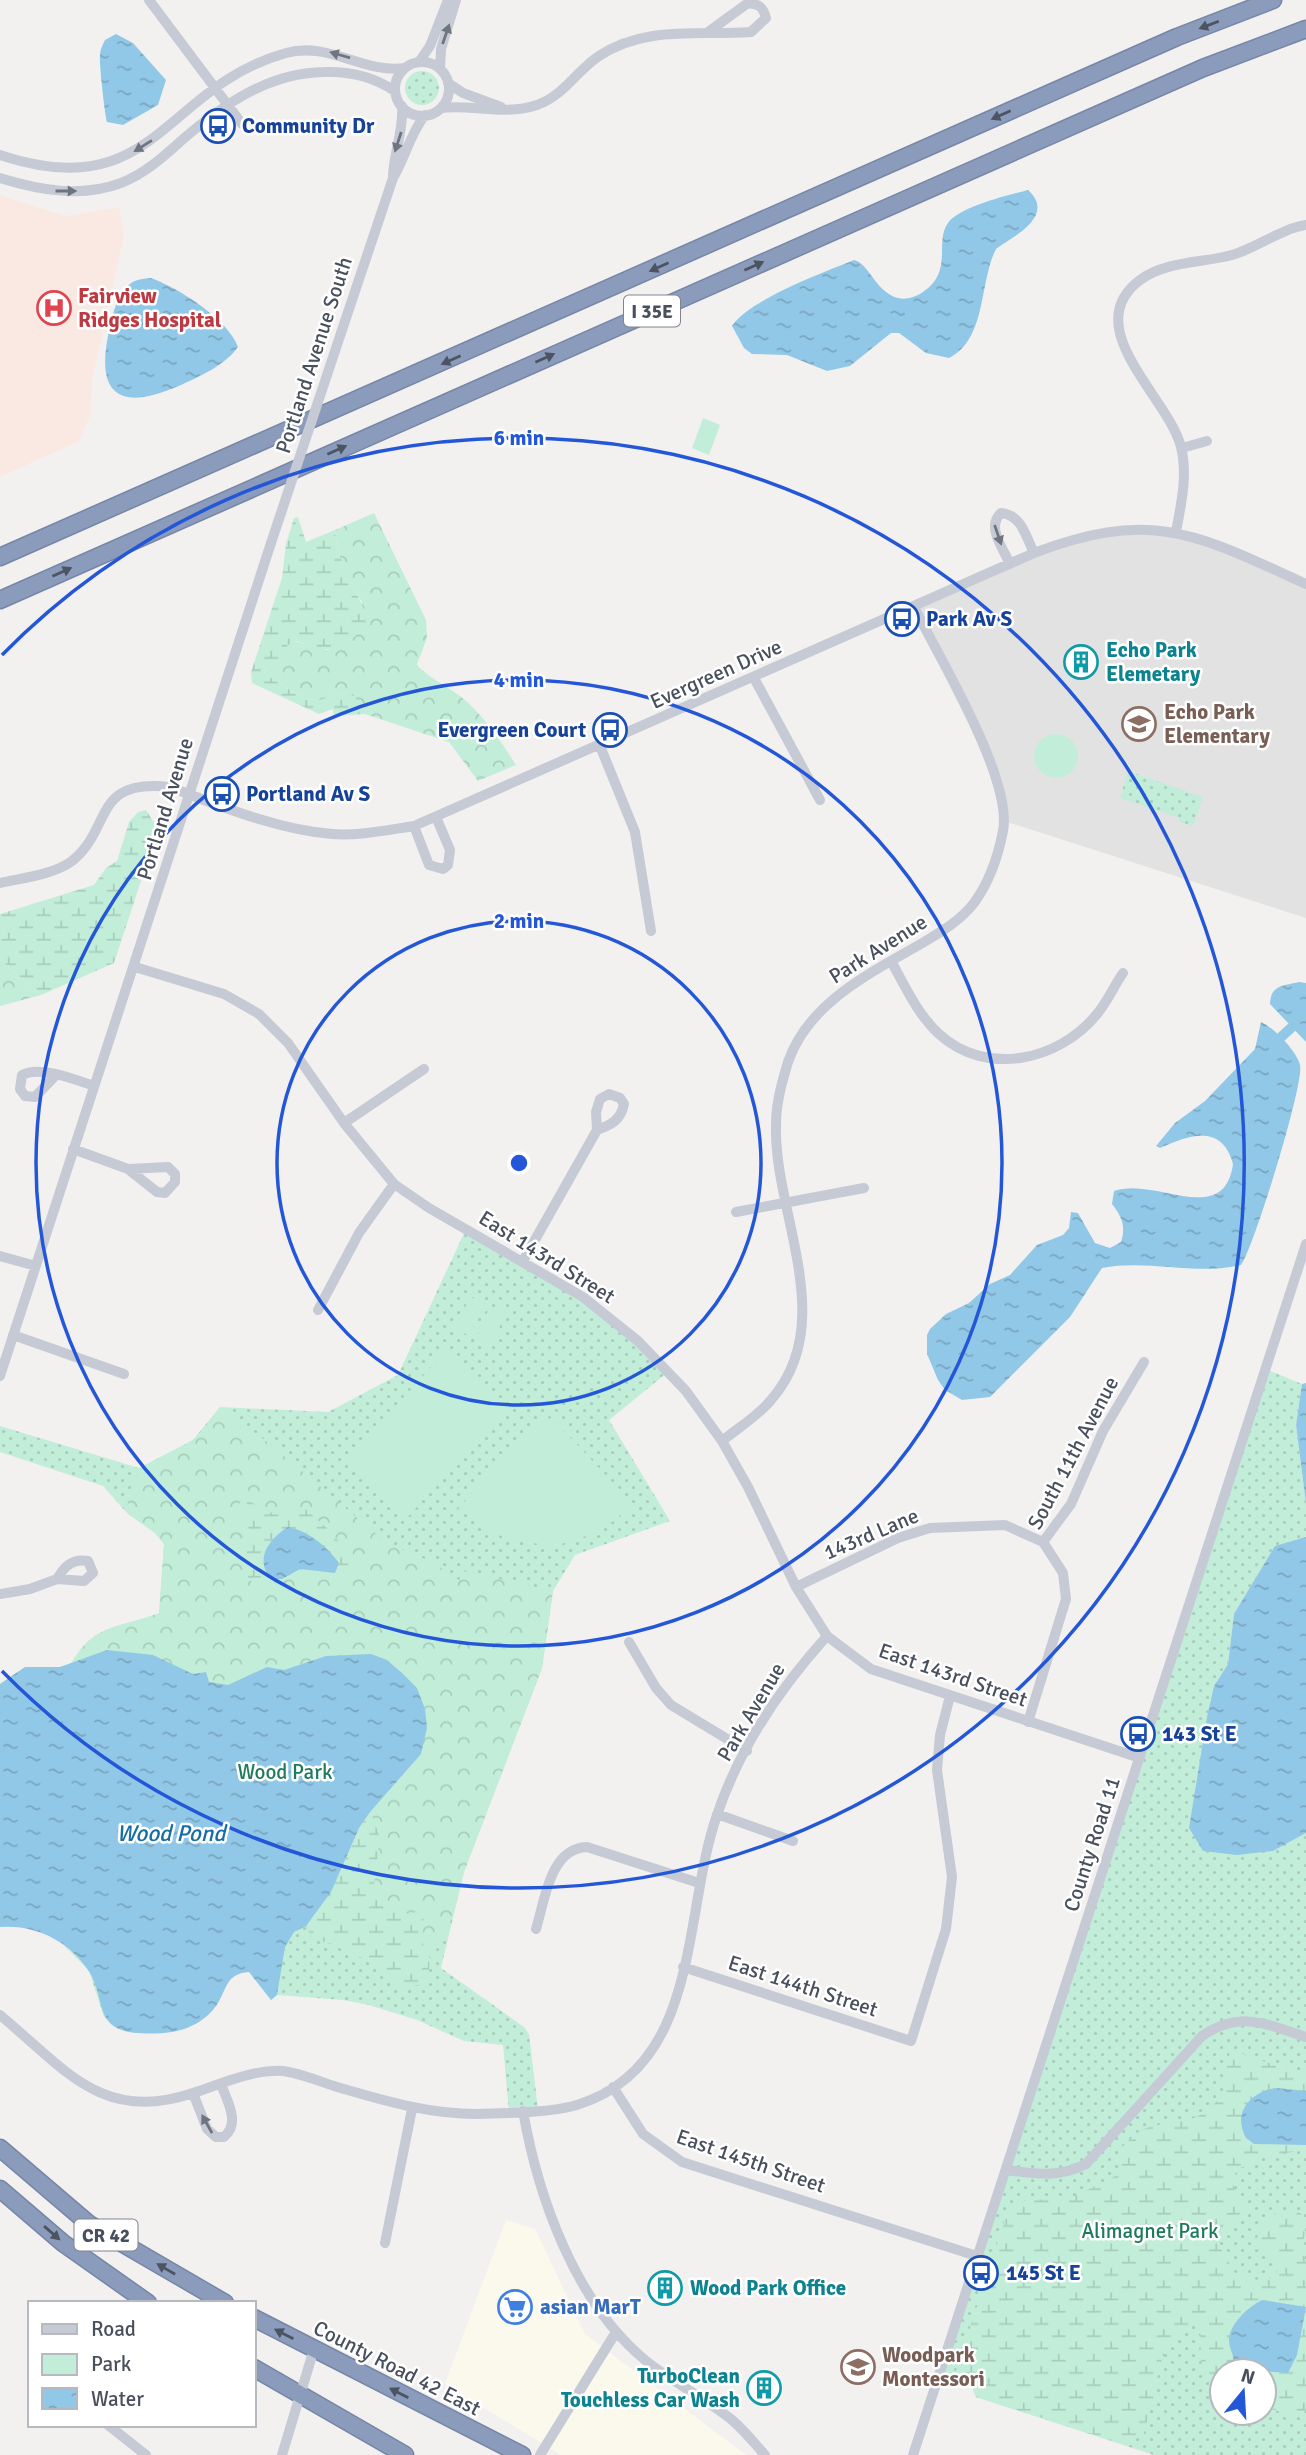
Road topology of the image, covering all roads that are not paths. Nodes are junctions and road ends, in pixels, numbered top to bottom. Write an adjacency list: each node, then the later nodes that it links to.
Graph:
1 (149, 0): 11 (street)
2 (448, 0): 7 (street)
3 (456, 0): 9 (street, one-way to 3)
4 (1273, 0): 28 (highway, I 35E, one-way to 28)
5 (1306, 29): 31 (highway, I 35E, one-way to 5)
6 (708, 32): 6 (street); 16 (street)
7 (419, 62): 8 (street); 9 (street)
8 (405, 68): 11 (street, one-way to 11); 12 (street)
9 (440, 69): 10 (street)
10 (448, 83): 15 (street); 16 (street)
11 (214, 90): 13 (street); 19 (street, one-way to 19)
12 (396, 91): 13 (street); 14 (street)
13 (226, 105): 18 (street); 20 (street, one-way to 13)
14 (402, 106): 17 (street); 21 (street, Portland Avenue South, one-way to 21)
15 (441, 108): 16 (street); 17 (street)
16 (510, 111)
17 (425, 115): 21 (street, Portland Avenue South)
18 (242, 124)
19 (0, 155)
20 (0, 178)
21 (393, 178): 26 (street, Portland Avenue South, bridge)
22 (1306, 225): 24 (street)
23 (1207, 442): 24 (street)
24 (1182, 448): 25 (street)
25 (1176, 532): 27 (street, Evergreen Drive); 30 (street, Evergreen Drive)
26 (271, 543): 35 (street, Portland Avenue)
27 (1034, 553): 29 (street, Evergreen Drive); 29 (street, one-way to 29)
28 (0, 557)
29 (1010, 564): 32 (street, Evergreen Drive)
30 (1306, 584)
31 (0, 600)
32 (914, 607): 33 (street, Evergreen Drive); 41 (street, Park Avenue)
33 (754, 678): 34 (street, Evergreen Drive); 36 (street)
34 (600, 746): 37 (street, Evergreen Drive); 40 (street)
35 (189, 794): 38 (street, Evergreen Drive); 39 (street, Evergreen Drive); 42 (street, Portland Avenue)
36 (820, 800)
37 (436, 817): 38 (street, Evergreen Drive); 38 (street)
38 (414, 826)
39 (0, 883)
40 (651, 931)
41 (891, 961): 43 (street); 53 (street, Park Avenue)
42 (135, 967): 46 (street, Portland Avenue); 47 (street, East 143rd Street)
43 (1123, 972)
44 (424, 1069): 47 (street)
45 (55, 1076): 46 (street)
46 (94, 1086): 49 (street, Portland Avenue)
47 (344, 1123): 51 (street, East 143rd Street)
48 (597, 1130): 57 (street)
49 (73, 1149): 50 (street); 58 (street, Portland Avenue)
50 (128, 1169)
51 (394, 1184): 57 (street, East 143rd Street); 59 (street)
52 (864, 1188): 53 (street)
53 (786, 1203): 54 (street); 64 (street, Park Avenue)
54 (737, 1212)
55 (1306, 1244): 74 (street, County Road 11)
56 (0, 1256): 58 (street)
57 (523, 1261): 64 (street, East 143rd Street)
58 (36, 1266): 60 (street, Portland Avenue)
59 (318, 1310)
60 (13, 1335): 62 (street); 63 (street, Portland Avenue)
61 (1144, 1362): 65 (street, South 11th Avenue)
62 (124, 1374)
63 (0, 1376)
64 (722, 1441): 67 (street, East 143rd Street)
65 (1043, 1542): 67 (street, 143rd Lane); 72 (street, South 11th Avenue)
66 (57, 1579): 68 (street)
67 (796, 1587): 69 (street, East 143rd Street)
68 (0, 1594)
69 (827, 1636): 71 (street, East 143rd Street); 73 (street, Park Avenue)
70 (629, 1642): 73 (street)
71 (950, 1696): 72 (street, East 143rd Street); 79 (street, East 144th Street)
72 (1028, 1722): 74 (street, East 143rd Street)
73 (747, 1751): 75 (street, Park Avenue)
74 (1140, 1758): 88 (street, County Road 11)
75 (717, 1814): 76 (street); 77 (street, Park Avenue)
76 (793, 1841)
77 (699, 1883): 78 (street); 79 (street, Park Avenue)
78 (536, 1929)
79 (683, 1967): 83 (street)
80 (0, 2015): 84 (street)
81 (1306, 2037): 88 (street)
82 (221, 2084): 84 (street); 84 (street, one-way to 84); 85 (street)
83 (613, 2087): 86 (street); 91 (street, East 145th Street)
84 (193, 2093)
85 (412, 2109): 86 (street); 90 (street)
86 (523, 2111): 95 (street)
87 (0, 2148): 93 (highway, CR 42, one-way to 87)
88 (1007, 2169): 91 (street, County Road 11)
89 (0, 2189): 92 (highway, CR 42, one-way to 92)
90 (384, 2243)
91 (980, 2257): 106 (street, County Road 11)
92 (145, 2301)
93 (222, 2301)
94 (256, 2319): 96 (highway, County Road 42 East, one-way to 94)
95 (616, 2332): 104 (street); 105 (street)
96 (314, 2349): 98 (street); 103 (highway, County Road 42 East, one-way to 96)
97 (256, 2369): 98 (highway)
98 (300, 2396): 101 (street); 102 (highway)
99 (111, 2427): 100 (street)
100 (146, 2455)
101 (282, 2455)
102 (405, 2455)
103 (522, 2455)
104 (540, 2455)
105 (765, 2455)
106 (913, 2455)

